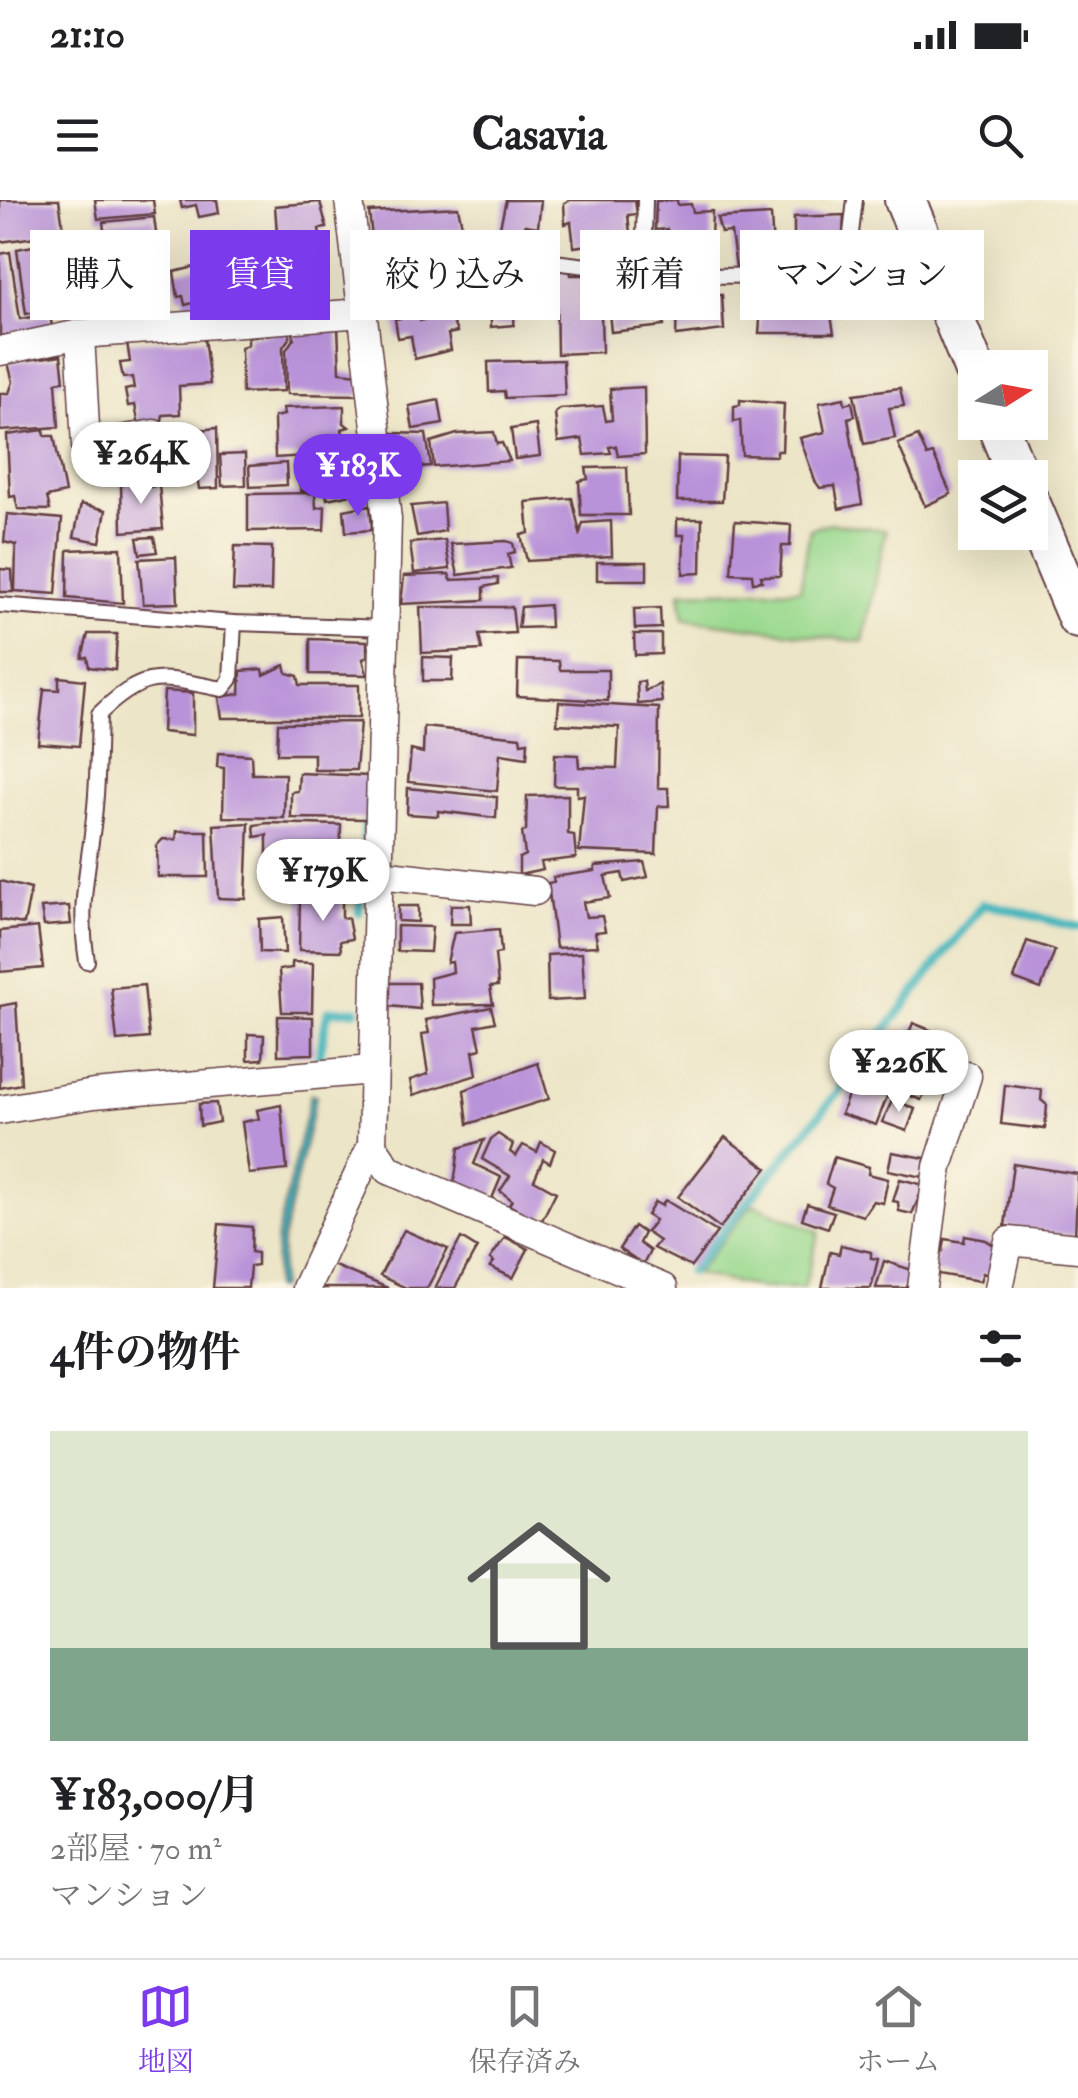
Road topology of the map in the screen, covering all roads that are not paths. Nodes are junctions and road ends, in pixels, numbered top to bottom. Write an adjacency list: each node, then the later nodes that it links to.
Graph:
1 (349, 200): 5 (street)
2 (645, 200): 6 (lane)
3 (855, 200): 7 (lane)
4 (905, 200): 11 (main road)
5 (354, 230)
6 (644, 230)
7 (720, 274)
8 (350, 314): 10 (street)
9 (364, 320): 18 (street)
10 (80, 334): 12 (street); 13 (street)
11 (967, 350)
12 (0, 351)
13 (154, 434)
14 (1048, 547): 16 (main road)
15 (0, 605): 17 (lane)
16 (1078, 618)
17 (234, 623): 18 (lane); 21 (lane)
18 (388, 628): 19 (street)
19 (378, 874): 20 (street); 22 (street)
20 (535, 891)
21 (87, 961)
22 (372, 1070): 24 (street); 25 (street)
23 (967, 1076): 29 (street)
24 (0, 1110)
25 (372, 1145): 27 (street); 28 (street)
26 (1078, 1248): 30 (street)
27 (306, 1288)
28 (663, 1288)
29 (922, 1288)
30 (998, 1288)

